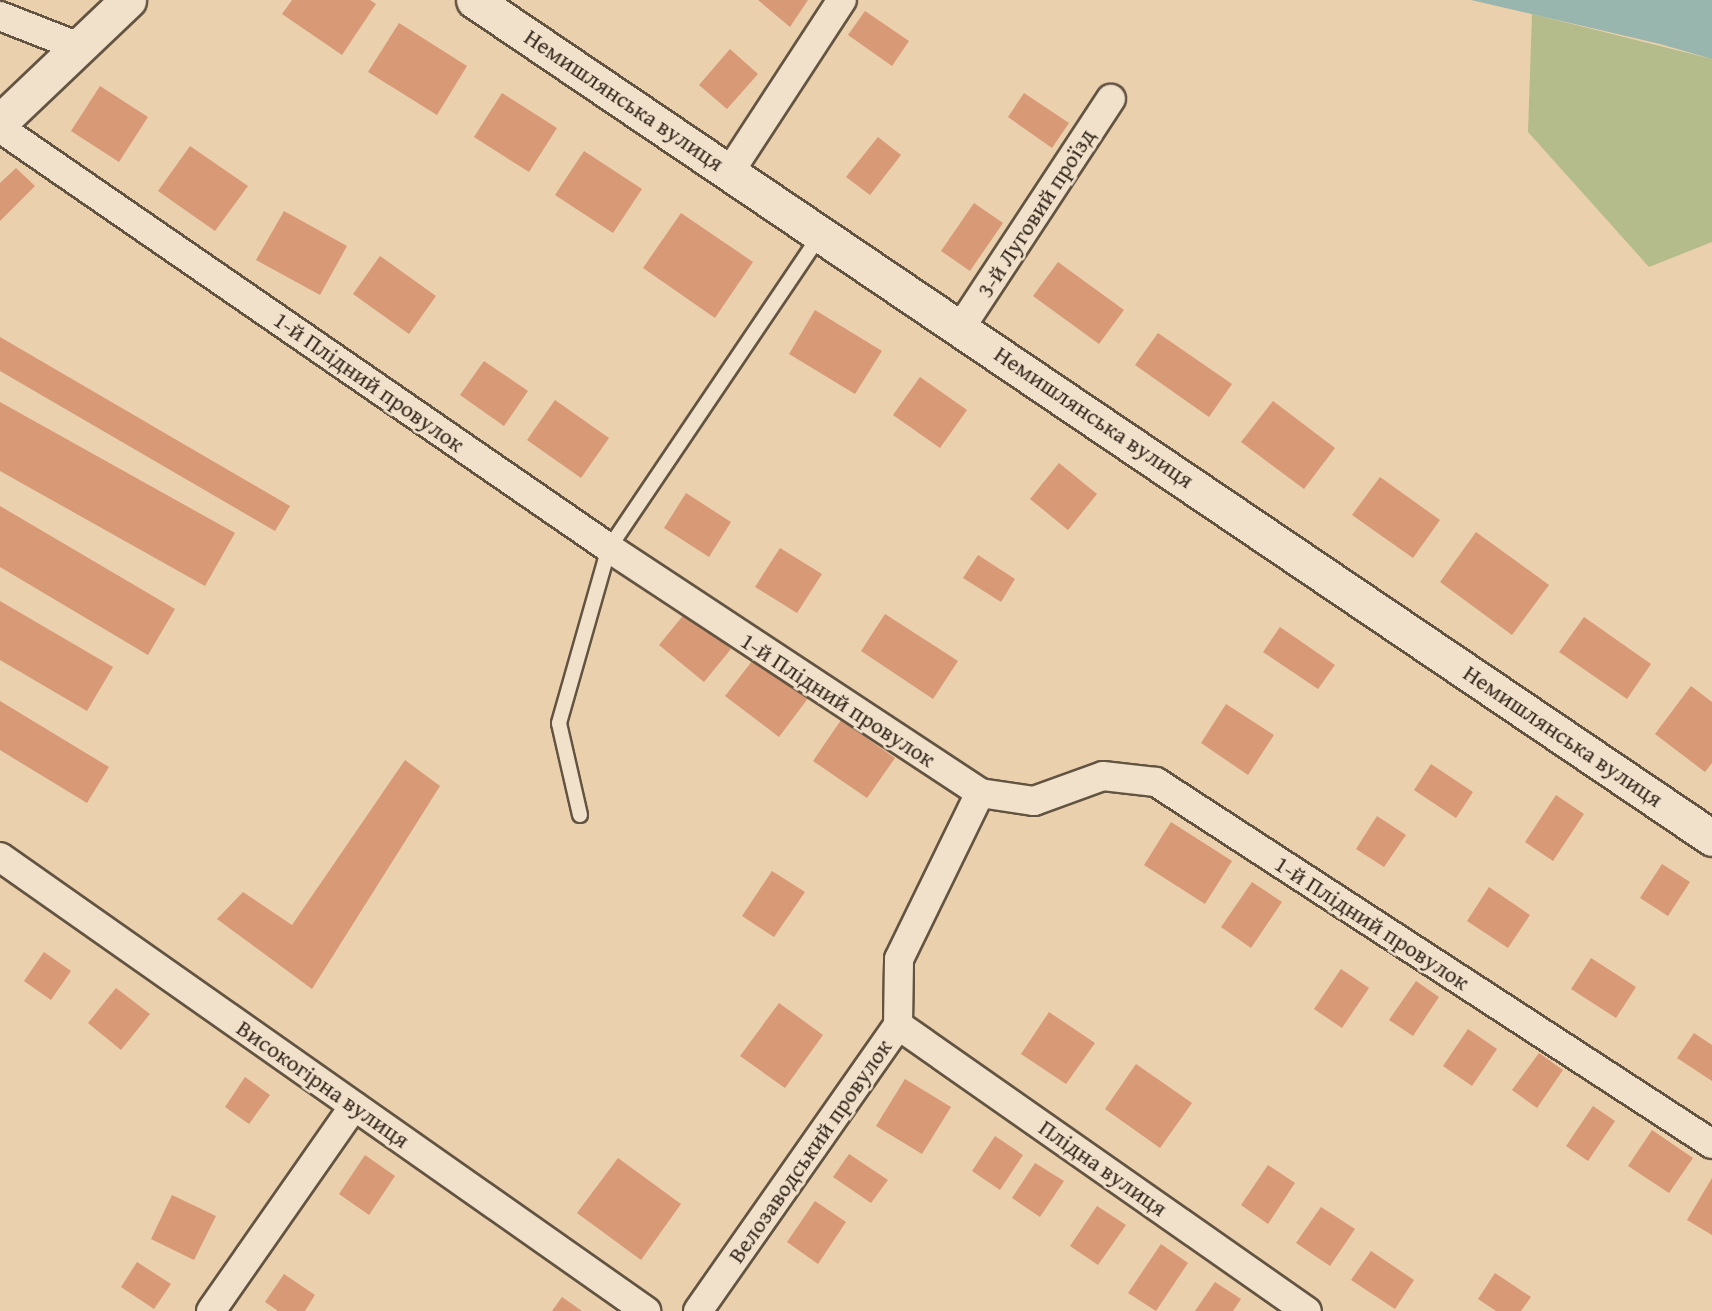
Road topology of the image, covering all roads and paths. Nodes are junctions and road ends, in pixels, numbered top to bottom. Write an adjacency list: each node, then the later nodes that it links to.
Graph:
1 (128, 0): 5 (street)
2 (842, 0): 9 (street)
3 (487, 4): 9 (street, Немишлянська вулиця)
4 (0, 16): 5 (street)
5 (79, 47): 7 (street)
6 (1111, 99): 11 (street, 3-й Луговий проїзд)
7 (0, 122)
8 (0, 128): 12 (street, 1-й Плідний провулок)
9 (731, 170): 10 (street, Немишлянська вулиця)
10 (822, 233): 11 (street, Немишлянська вулиця); 12 (lane)
11 (961, 327): 15 (street, Немишлянська вулиця)
12 (609, 548): 13 (street, 1-й Плідний провулок); 14 (lane)
13 (980, 793): 17 (street, Велозаводський провулок); 19 (street, 1-й Плідний провулок)
14 (580, 815)
15 (1712, 838)
16 (0, 857): 18 (street, Високогірна вулиця)
17 (898, 1025): 22 (street, Велозаводський провулок); 23 (street, Плідна вулиця)
18 (354, 1106): 20 (street); 21 (street, Високогірна вулиця)
19 (1712, 1144)
20 (211, 1311)
21 (646, 1311)
22 (698, 1311)
23 (1307, 1311)

